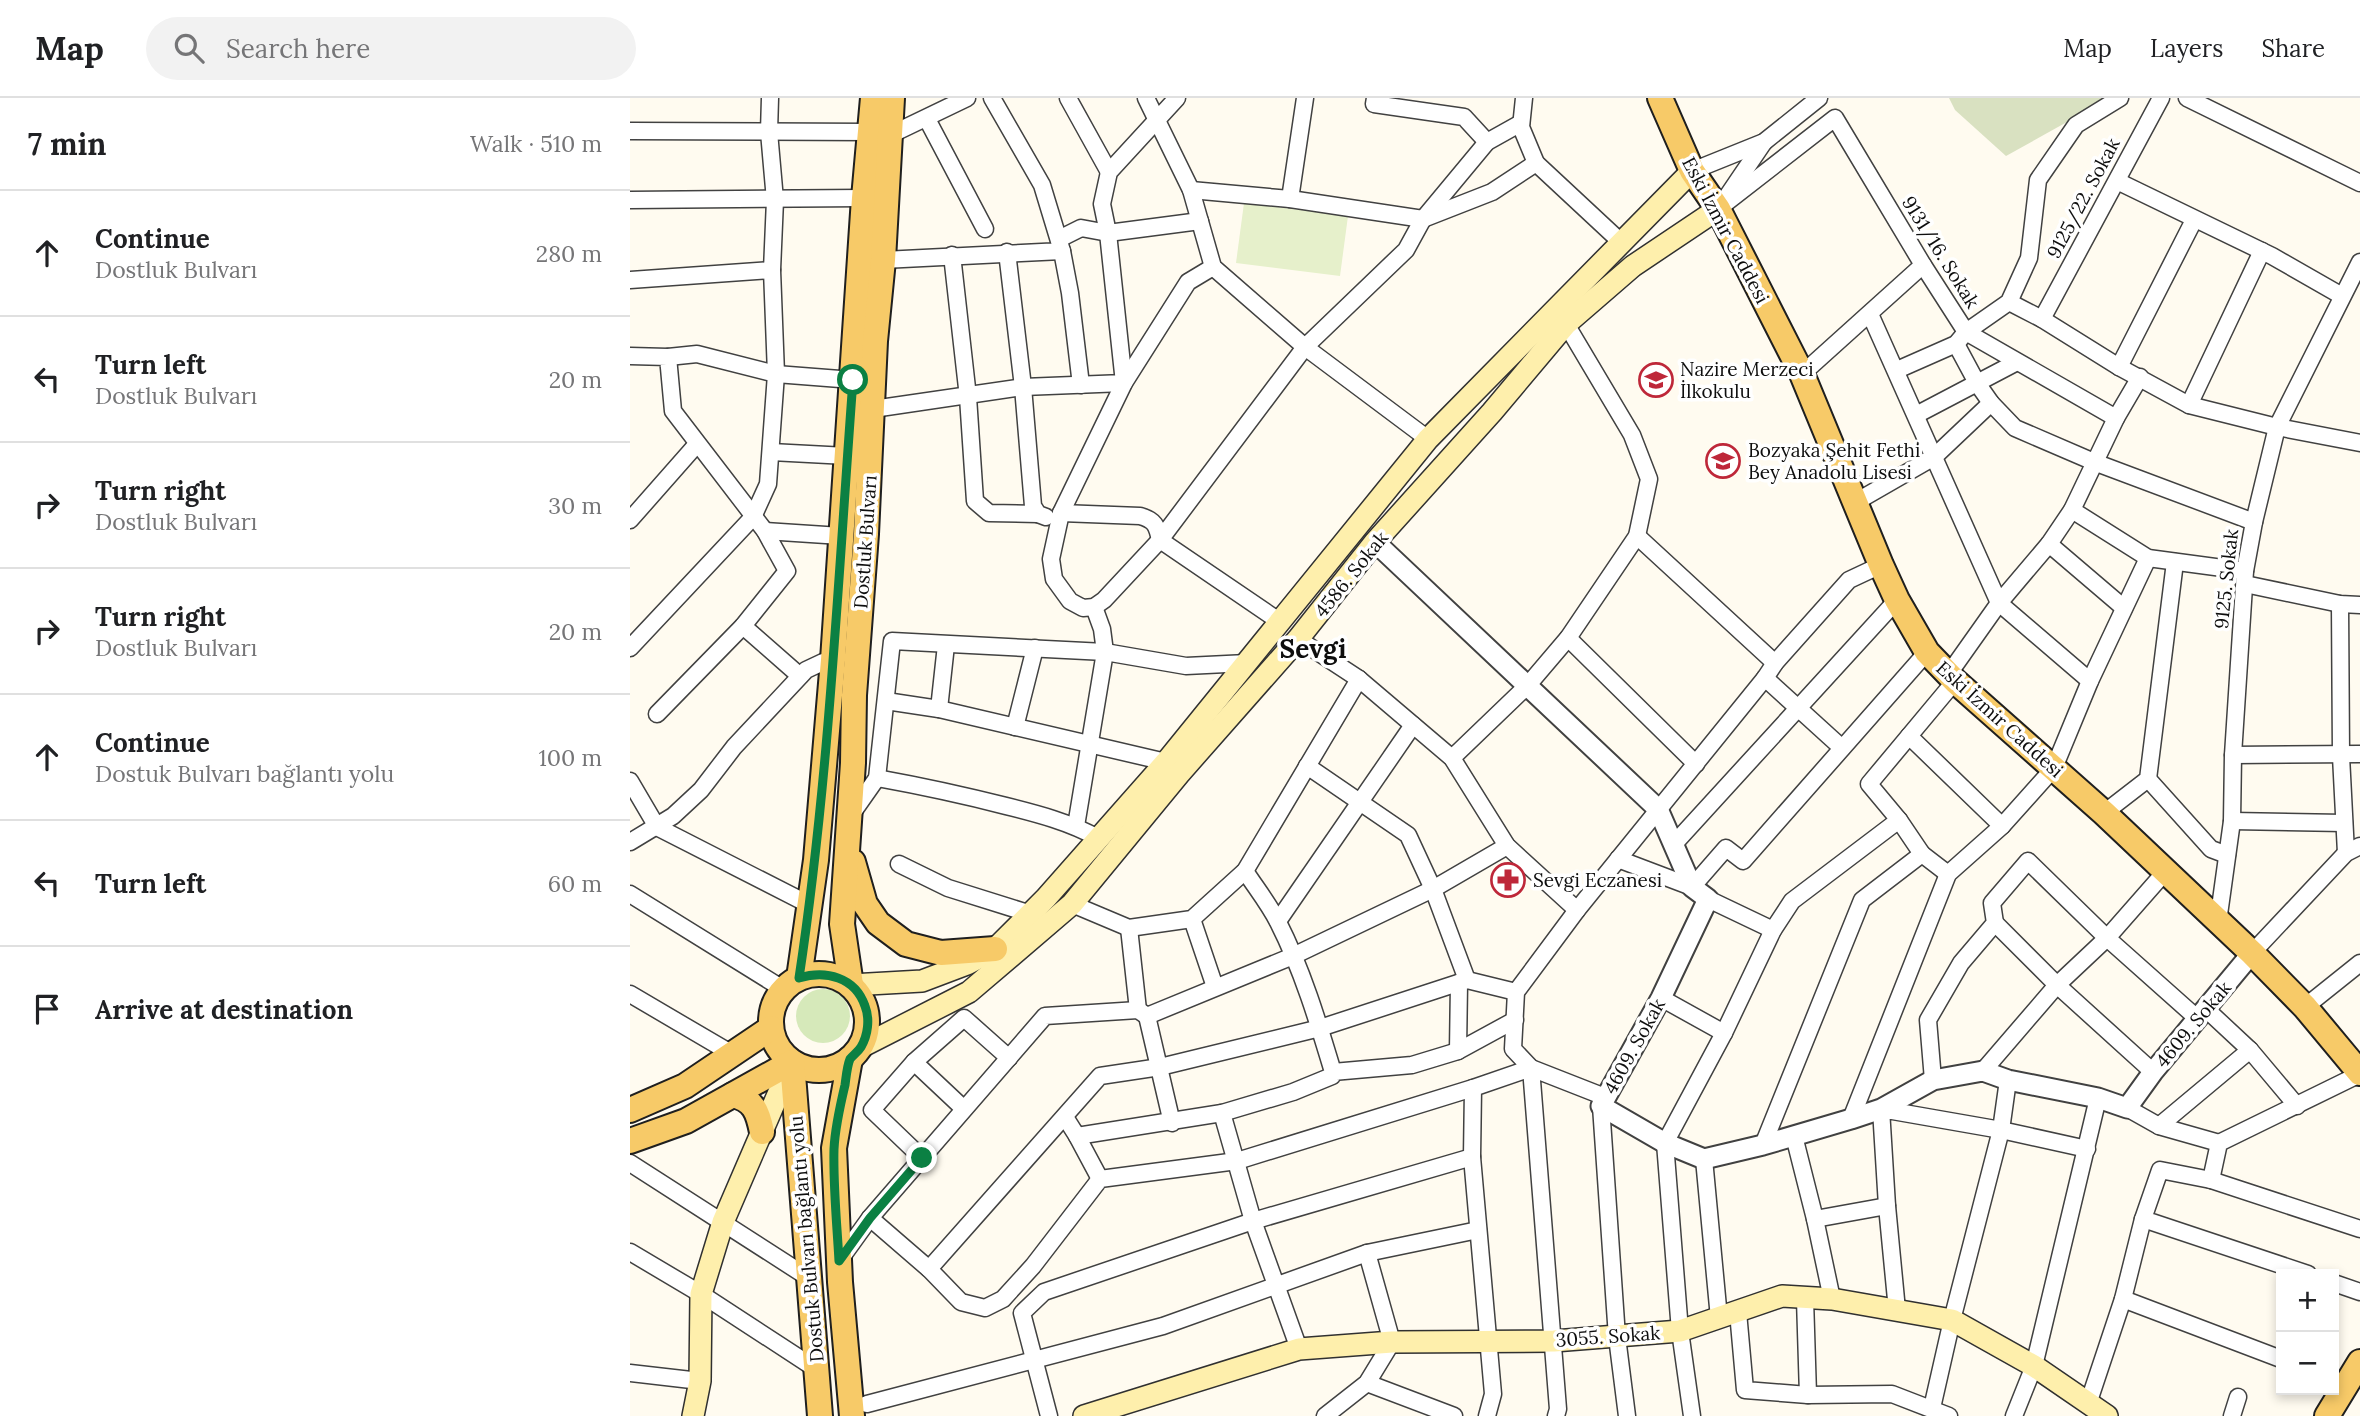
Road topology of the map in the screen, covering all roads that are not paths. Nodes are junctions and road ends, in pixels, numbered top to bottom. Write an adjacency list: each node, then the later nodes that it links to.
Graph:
1 (770, 98): 22 (street)
2 (873, 98): 23 (main road, Dostluk Bulvarı)
3 (892, 98): 23 (main road, Dostluk Bulvarı)
4 (967, 98): 18 (street)
5 (992, 98): 43 (street)
6 (1068, 98): 27 (street)
7 (1146, 98): 19 (street)
8 (1177, 98): 19 (street)
9 (1305, 98): 35 (street)
10 (1375, 98): 17 (street)
11 (1524, 98): 20 (street)
12 (1819, 98): 25 (street)
13 (2120, 98): 54 (street)
14 (2161, 98): 29 (street, 9125/22. Sokak)
15 (2187, 98): 30 (street)
16 (1667, 102): 28 (main road, Eski İzmir Caddesi)
17 (1436, 105): 24 (street)
18 (927, 119): 23 (street); 40 (street)
19 (1158, 120): 27 (street); 31 (street)
20 (1521, 123): 24 (street); 26 (street)
21 (630, 131): 22 (street)
22 (769, 132): 23 (street); 34 (street)
23 (881, 134): 32 (main road, Dostluk Bulvarı); 47 (main road, Dostluk Bulvarı)
24 (1487, 142): 37 (street)
25 (1764, 142): 28 (street); 36 (street)
26 (1536, 163): 37 (street); 42 (street)
27 (1109, 172): 41 (street)
28 (1692, 172): 36 (main road, Eski İzmir Caddesi); 42 (main road, 4586. Sokak)
29 (2117, 181): 38 (street); 56 (street, 9125/22. Sokak)
30 (2360, 183)
31 (1191, 190): 35 (street); 39 (street)
32 (864, 198): 34 (street); 68 (main road, Dostluk Bulvarı)
33 (630, 200): 34 (street)
34 (775, 200): 51 (street)
35 (1290, 200): 37 (street)
36 (1718, 209): 49 (street, 9131/16. Sokak); 57 (main road, 4586. Sokak); 66 (main road, Eski İzmir Caddesi)
37 (1423, 219): 59 (street)
38 (2194, 220): 44 (street); 63 (street)
39 (1200, 221): 41 (street); 50 (street)
40 (985, 229)
41 (1108, 233): 43 (street); 69 (street)
42 (1623, 244): 80 (main road, 4586. Sokak)
43 (1061, 245): 45 (street); 71 (street)
44 (2262, 251): 53 (street); 75 (street)
45 (1007, 252): 46 (street); 72 (street)
46 (952, 254): 47 (street); 73 (street)
47 (883, 260): 76 (main road, Dostluk Bulvarı)
48 (2360, 262): 53 (street, 9125. Sokak)
49 (1923, 265): 55 (street); 58 (street, 9131/16. Sokak)
50 (1213, 267): 59 (street); 69 (street)
51 (772, 270): 52 (street); 65 (street)
52 (630, 279)
53 (2342, 296): 79 (street, 9125. Sokak)
54 (2009, 302): 56 (street); 58 (street)
55 (1870, 314): 64 (street); 66 (street)
56 (2042, 319): 63 (street)
57 (1566, 324): 96 (street); 98 (main road, 4586. Sokak)
58 (1961, 338): 62 (street, 9131/16. Sokak); 64 (street); 70 (street)
59 (1305, 347): 80 (street); 97 (street)
60 (630, 356): 61 (street)
61 (668, 357): 65 (street); 82 (street)
62 (2017, 362): 70 (street); 78 (street, 9131/16. Sokak)
63 (2119, 367): 67 (street)
64 (1897, 370): 77 (street)
65 (776, 374): 68 (street); 83 (street)
66 (1802, 374): 87 (main road, Eski İzmir Caddesi)
67 (2140, 377): 75 (street); 78 (street)
68 (853, 380): 84 (main road, Dostluk Bulvarı)
69 (1125, 383): 71 (street); 90 (street)
70 (1977, 383): 74 (street); 77 (street)
71 (1081, 385): 72 (street)
72 (1023, 387): 73 (street); 89 (street)
73 (968, 397): 76 (street); 89 (street)
74 (1992, 403): 85 (street); 86 (street)
75 (2189, 405): 79 (street)
76 (873, 409): 157 (main road, Dostluk Bulvarı)
77 (1916, 415): 85 (street)
78 (2116, 418): 86 (street)
79 (2277, 427): 81 (street); 93 (street, 9125. Sokak)
80 (1428, 439): 110 (main road, 4586. Sokak)
81 (2360, 443)
82 (697, 444): 91 (street); 92 (street)
83 (771, 452): 84 (street); 91 (street)
84 (847, 456): 95 (main road, Dostluk Bulvarı)
85 (1934, 457): 87 (street); 105 (street)
86 (2094, 462): 88 (street); 93 (street)
87 (1854, 503): 102 (main road, Eski İzmir Caddesi)
88 (2072, 510): 99 (street); 100 (street)
89 (1038, 514): 90 (street)
90 (1060, 516): 97 (street); 108 (street)
91 (753, 517): 94 (street); 115 (street)
92 (631, 518)
93 (2254, 522): 103 (street, 9125. Sokak)
94 (765, 531): 95 (street); 111 (street)
95 (841, 536): 119 (main road, Dostluk Bulvarı)
96 (1637, 536): 112 (street); 121 (street)
97 (1160, 540): 108 (street); 110 (street)
98 (1375, 542): 113 (main road, 4586. Sokak); 127 (street)
99 (2049, 544): 105 (street); 109 (street)
100 (2148, 558): 101 (street); 109 (street)
101 (2175, 562): 103 (street); 146 (street)
102 (1881, 565): 104 (main road, Eski İzmir Caddesi); 121 (street)
103 (2245, 578): 106 (street); 138 (street, 9125. Sokak)
104 (1897, 600): 118 (main road, Eski İzmir Caddesi); 129 (street)
105 (1999, 603): 124 (street); 126 (street)
106 (2340, 604): 107 (street); 139 (street)
107 (2360, 605)
108 (1094, 607): 117 (street)
109 (2124, 608): 126 (street)
110 (1279, 621): 120 (main road, 4586. Sokak)
111 (743, 626): 122 (street); 131 (street)
112 (1568, 638): 127 (street); 142 (street)
113 (1298, 639): 125 (street); 173 (main road, 4586. Sokak)
114 (946, 645): 116 (street); 128 (street); 130 (street)
115 (630, 648)
116 (1035, 648): 117 (street); 133 (street)
117 (1105, 652): 120 (street); 135 (street)
118 (1927, 652): 124 (main road, Eski İzmir Caddesi); 136 (street)
119 (833, 660): 122 (street); 174 (main road, Dostluk Bulvarı)
120 (1247, 663): 141 (main road, 4586. Sokak)
121 (1775, 663): 123 (street)
122 (800, 676): 156 (street)
123 (1765, 678): 129 (street); 142 (street)
124 (1952, 678): 134 (street); 144 (main road, Eski İzmir Caddesi)
125 (1359, 679): 132 (street); 143 (street)
126 (2090, 681): 144 (street)
127 (1528, 685): 140 (street); 149 (street)
128 (886, 701): 130 (street); 145 (street)
129 (1798, 707): 136 (street); 160 (street)
130 (939, 709): 133 (street)
131 (657, 714)
132 (1413, 725): 140 (street); 148 (street)
133 (1015, 727): 135 (street)
134 (1909, 736): 151 (street); 155 (street)
135 (1090, 744): 141 (street); 154 (street)
136 (1842, 748): 171 (street)
137 (2360, 754): 139 (street)
138 (2234, 755): 139 (street); 152 (street, 9125. Sokak)
139 (2340, 756): 153 (street)
140 (1452, 758): 161 (street)
141 (1166, 762): 158 (main road, 4586. Sokak)
142 (1696, 764): 149 (street)
143 (1307, 766): 148 (street); 167 (street)
144 (2054, 768): 150 (main road, Eski İzmir Caddesi); 155 (street)
145 (877, 778): 154 (street); 157 (street)
146 (2148, 779): 150 (street); 164 (street)
147 (630, 781): 156 (street)
148 (1362, 802): 170 (street); 178 (street)
149 (1658, 809): 160 (street); 165 (street)
150 (2104, 813): 168 (main road, Eski İzmir Caddesi)
151 (1899, 820): 163 (street); 182 (street)
152 (2232, 821): 153 (street); 164 (street, 9125. Sokak)
153 (2344, 823): 162 (street)
154 (1076, 825): 158 (street)
155 (2002, 826): 169 (street)
156 (657, 827): 159 (street); 174 (street)
157 (849, 827): 184 (main road); 190 (main road, Dostluk Bulvarı)
158 (1098, 838): 176 (main road, 4586. Sokak)
159 (630, 842)
160 (1674, 844): 171 (street)
161 (1507, 846): 170 (street); 175 (street)
162 (2353, 850): 185 (street)
163 (1922, 854): 169 (street); 239 (street)
164 (2227, 855): 179 (street, 9125. Sokak)
165 (1618, 859): 171 (street); 175 (street)
166 (899, 864): 176 (street)
167 (1245, 871): 177 (street); 178 (street)
168 (2165, 872): 179 (main road, Eski İzmir Caddesi); 183 (street)
169 (1948, 874): 229 (street)
170 (1433, 889): 186 (street); 188 (street)
171 (1700, 893): 182 (street); 195 (street, 4609. Sokak)
172 (630, 894): 189 (street)
173 (1072, 904): 181 (street); 205 (main road, 4586. Sokak)
174 (810, 905): 189 (main road, Dostluk Bulvarı)
175 (1577, 910): 193 (street)
176 (1031, 914): 184 (main road, 4586. Sokak)
177 (1192, 919): 181 (street); 192 (street)
178 (1278, 921): 186 (street)
179 (2218, 922): 185 (main road, Eski İzmir Caddesi)
180 (1995, 923): 183 (street); 191 (street); 216 (street)
181 (1129, 928): 197 (street)
182 (1773, 930): 202 (street)
183 (2107, 938): 191 (street); 198 (street)
184 (995, 949): 190 (main road, 4586. Sokak)
185 (2252, 953): 196 (main road, Eski İzmir Caddesi); 198 (street, 4609. Sokak)
186 (1293, 956): 192 (street); 201 (street)
187 (2360, 963): 196 (street)
188 (1463, 981): 193 (street); 201 (street); 204 (street)
189 (791, 984): 190 (main road); 200 (main road, Dostluk Bulvarı)
190 (851, 985): 205 (main road, Dostluk Bulvarı)
191 (2057, 985): 213 (street); 215 (street)
192 (1215, 987): 197 (street)
193 (1516, 992): 199 (street)
194 (630, 994): 206 (street)
195 (1661, 998): 202 (street); 221 (street, 4609. Sokak)
196 (2305, 1007): 212 (main road, Eski İzmir Caddesi)
197 (1142, 1013): 207 (street); 210 (street)
198 (2202, 1014): 203 (street); 215 (street, 4609. Sokak)
199 (1515, 1020): 204 (street); 211 (street)
200 (771, 1028): 206 (main road); 208 (main road)
201 (1320, 1028): 210 (street); 214 (street)
202 (1724, 1033): 237 (street)
203 (2250, 1050): 222 (street); 231 (street)
204 (1458, 1051): 214 (street)
205 (856, 1053): 208 (main road); 258 (main road, Dostuk Bulvarı bağlantı yolu)
206 (734, 1055): 225 (main road)
207 (1009, 1058): 209 (street); 226 (street)
208 (792, 1062): 219 (main road); 233 (main road); 261 (main road, Dostuk Bulvarı bağlantı yolu)
209 (914, 1062): 226 (street); 242 (street)
210 (1160, 1067): 228 (street); 230 (street)
211 (1531, 1068): 218 (street); 221 (street); 274 (street)
212 (2358, 1068): 222 (street)
213 (1983, 1071): 216 (street); 217 (street)
214 (1333, 1072): 227 (street)
215 (2153, 1072): 223 (street, 4609. Sokak)
216 (1933, 1080): 224 (street)
217 (2008, 1080): 220 (street); 232 (street)
218 (1473, 1088): 241 (street); 244 (street)
219 (733, 1095): 233 (main road); 236 (main road)
220 (2098, 1098): 223 (street); 240 (street)
221 (1603, 1102): 237 (street, 4609. Sokak); 273 (street)
222 (2297, 1106): 238 (street)
223 (2127, 1108): 231 (street)
224 (1881, 1109): 229 (street); 232 (street); 248 (street)
225 (630, 1110)
226 (964, 1110): 242 (street)
227 (1222, 1113): 230 (street); 244 (street)
228 (1065, 1117): 234 (street); 259 (street)
229 (1851, 1119): 235 (street)
230 (1172, 1123): 234 (street)
231 (2159, 1126): 238 (street)
232 (2001, 1130): 240 (street); 271 (street)
233 (762, 1132): 253 (main road)
234 (1077, 1136): 246 (street)
235 (1794, 1136): 239 (street); 250 (street)
236 (630, 1141)
237 (1665, 1143): 243 (street, 4609. Sokak); 272 (street)
238 (2218, 1143): 247 (street)
239 (1763, 1145): 243 (street)
240 (2087, 1149): 281 (street)
241 (1472, 1157): 252 (street); 255 (street)
242 (922, 1158): 249 (street)
243 (1704, 1159): 270 (street)
244 (1237, 1161): 246 (street); 252 (street)
245 (630, 1163): 253 (street)
246 (1100, 1179): 259 (street)
247 (2211, 1180): 251 (street); 254 (street)
248 (1887, 1206): 250 (street); 269 (street)
249 (870, 1218): 258 (street); 259 (street)
250 (1815, 1219): 267 (street)
251 (2143, 1219): 260 (street); 268 (street)
252 (1253, 1221): 262 (street); 279 (street)
253 (723, 1222): 261 (street); 265 (main road)
254 (2360, 1229)
255 (1478, 1230): 257 (street); 276 (street)
256 (630, 1252): 265 (street)
257 (1367, 1253): 262 (street); 275 (street)
258 (839, 1261): 292 (main road, Dostuk Bulvarı bağlantı yolu)
259 (929, 1269)
260 (2293, 1269)
261 (809, 1278): 282 (main road, Dostuk Bulvarı bağlantı yolu)
262 (1276, 1284): 277 (street); 279 (street)
263 (2339, 1285): 264 (street)
264 (2360, 1292)
265 (701, 1294): 282 (street); 284 (main road)
266 (1805, 1299): 267 (main road, 3055. Sokak); 270 (main road, 3055. Sokak); 287 (street)
267 (1832, 1299): 269 (main road, 3055. Sokak)
268 (2123, 1299): 278 (street); 290 (street)
269 (1897, 1310): 271 (main road, 3055. Sokak)
270 (1728, 1315): 272 (main road, 3055. Sokak); 287 (street)
271 (1952, 1320): 281 (main road, 3055. Sokak); 291 (street)
272 (1680, 1331): 273 (main road, 3055. Sokak); 303 (street)
273 (1617, 1337): 274 (main road, 3055. Sokak); 302 (street)
274 (1554, 1340): 276 (main road, 3055. Sokak); 301 (street)
275 (1392, 1342): 276 (main road, 3055. Sokak); 277 (main road, 3055. Sokak); 286 (street)
276 (1489, 1342): 300 (street)
277 (1299, 1349): 297 (main road, 3055. Sokak)
278 (2276, 1357)
279 (1035, 1361): 292 (street); 296 (street)
280 (2360, 1362): 285 (main road)
281 (2034, 1366): 290 (main road, 3055. Sokak); 305 (street)
282 (816, 1369): 295 (main road, Dostuk Bulvarı bağlantı yolu)
283 (630, 1373): 284 (street)
284 (699, 1381): 294 (main road)
285 (2339, 1382)
286 (1367, 1383): 298 (street); 299 (street)
287 (1808, 1395): 291 (street)
288 (2336, 1395): 293 (main road)
289 (2238, 1397): 307 (street)
290 (2088, 1404): 306 (main road, 3055. Sokak)
291 (1932, 1408): 304 (street)
292 (863, 1412)
293 (2332, 1414)
294 (693, 1416)
295 (820, 1416)
296 (1049, 1416)
297 (1084, 1416)
298 (1325, 1416)
299 (1454, 1416)
300 (1487, 1416)
301 (1556, 1416)
302 (1627, 1416)
303 (1692, 1416)
304 (1949, 1416)
305 (2014, 1416)
306 (2107, 1416)
307 (2232, 1416)

